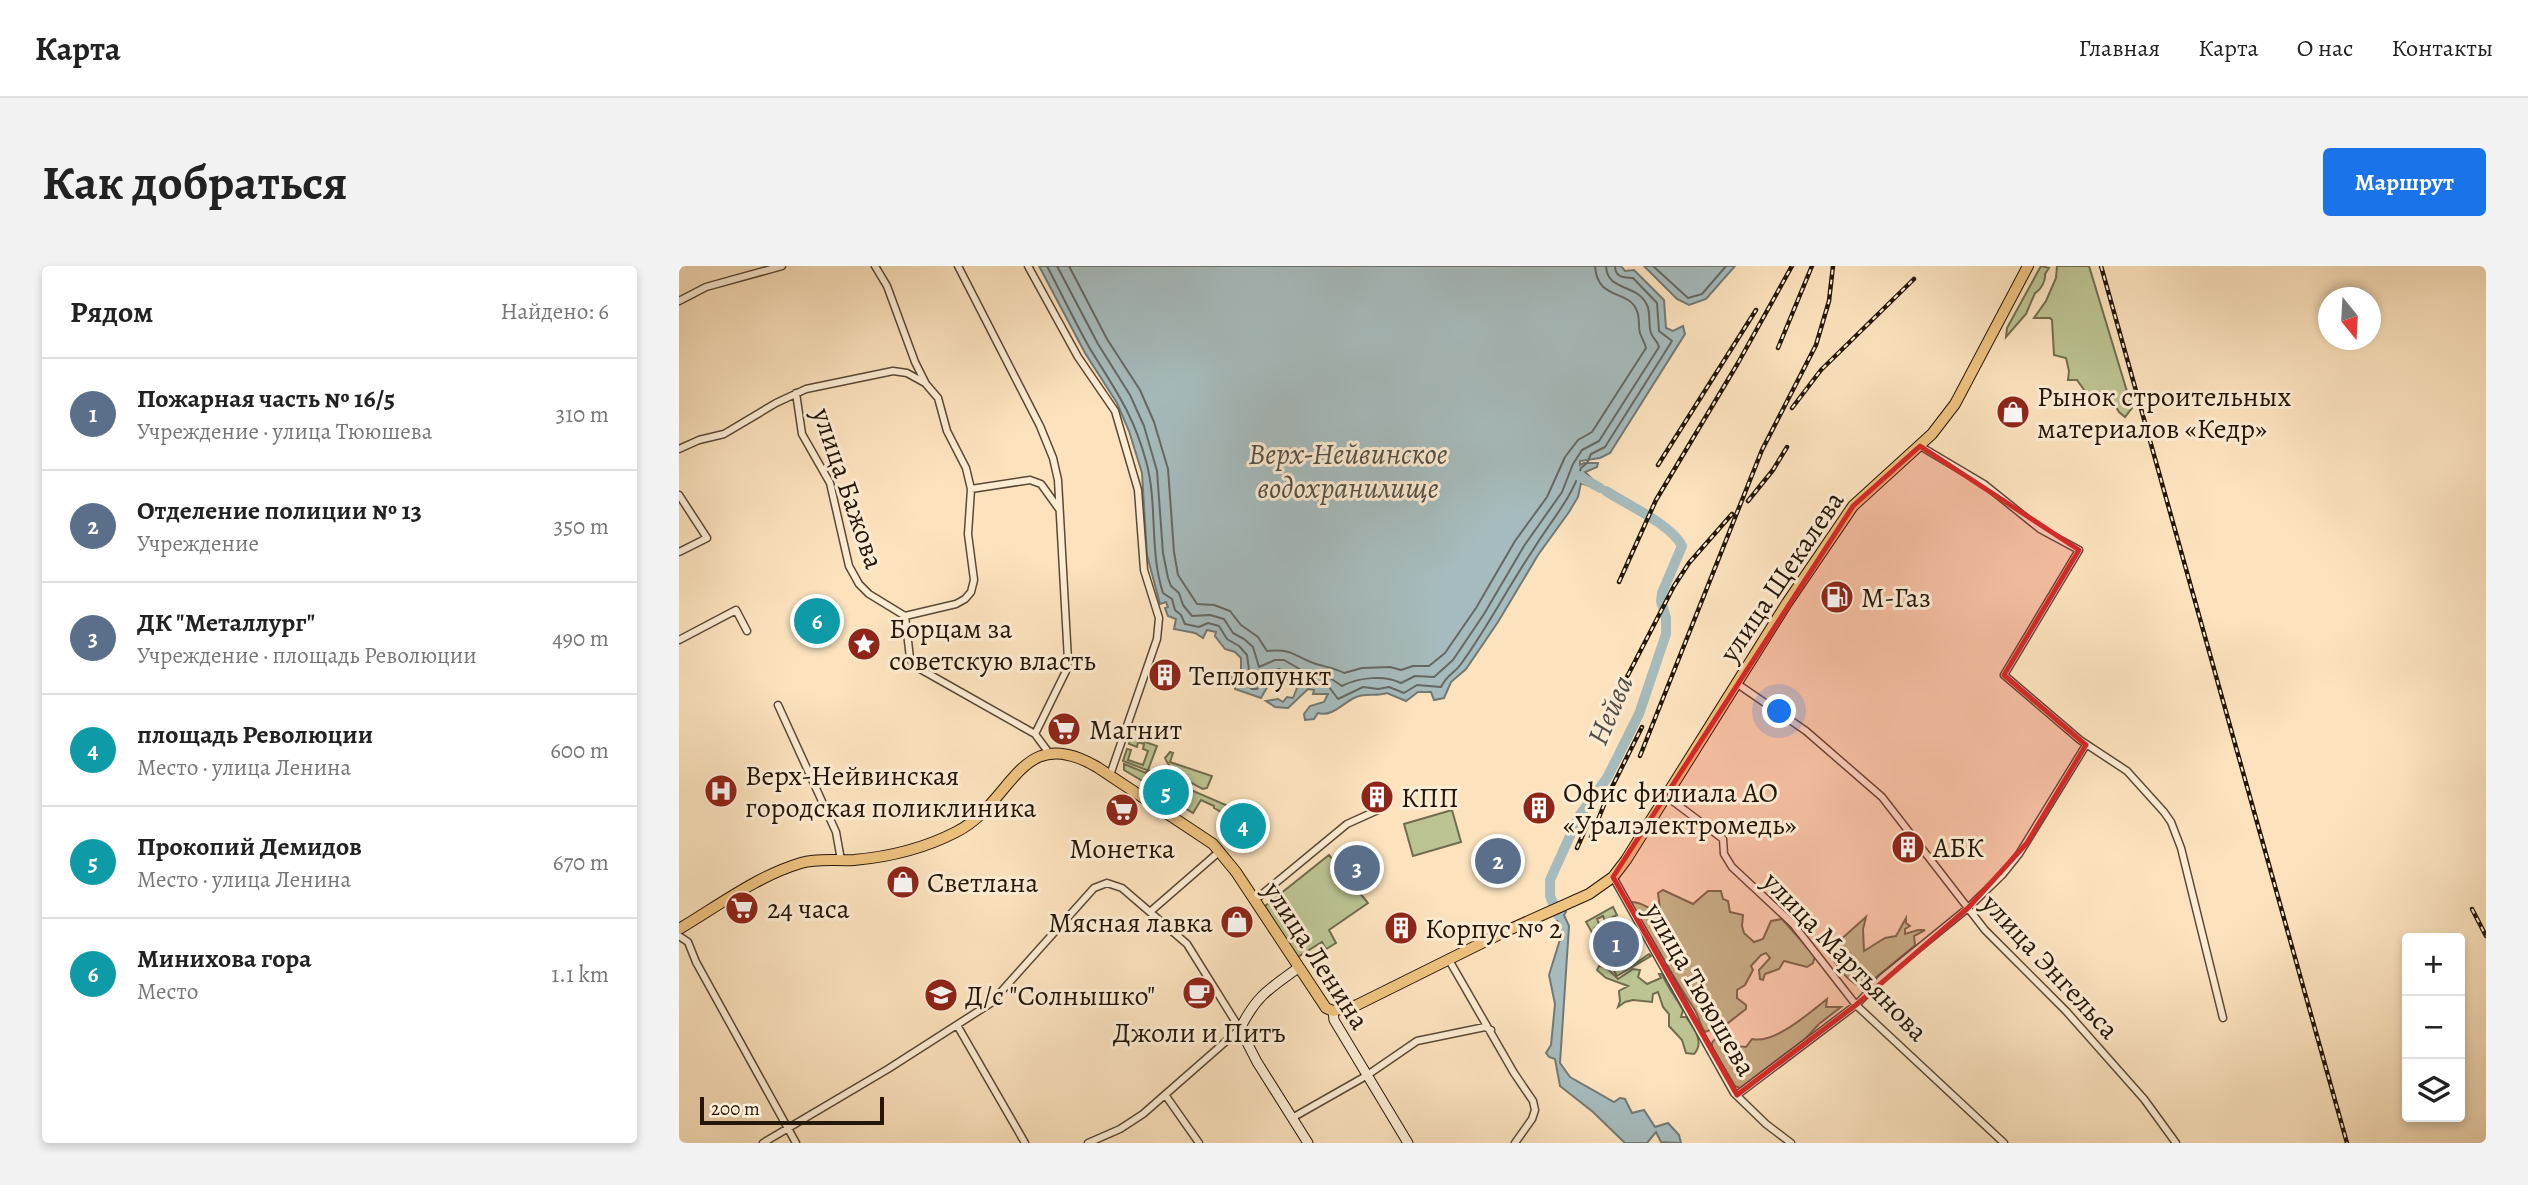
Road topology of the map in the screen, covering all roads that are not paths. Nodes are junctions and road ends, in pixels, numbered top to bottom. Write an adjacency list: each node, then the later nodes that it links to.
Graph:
1 (782, 266): 6 (street)
2 (875, 266): 7 (street)
3 (958, 266): 13 (street)
4 (1028, 266): 23 (street)
5 (2028, 266): 9 (main road, улица Щекалева)
6 (679, 300)
7 (926, 384): 8 (street); 11 (street)
8 (796, 393): 10 (street); 15 (street, улица Бажова)
9 (1920, 446): 18 (main road, улица Щекалева); 21 (street)
10 (679, 449)
11 (971, 489): 13 (street); 15 (street)
12 (679, 495): 14 (street)
13 (1060, 510): 20 (street)
14 (679, 552)
15 (905, 616): 20 (street)
16 (747, 631): 17 (street)
17 (679, 640)
18 (1736, 683): 24 (main road, улица Щекалева); 30 (street, улица Энгельса)
19 (778, 705): 27 (street)
20 (1035, 734): 22 (street)
21 (2086, 745): 30 (street); 38 (street)
22 (1049, 753): 23 (main road, улица Ленина); 27 (main road)
23 (1110, 775): 26 (main road, улица Ленина)
24 (1666, 796): 28 (main road, улица Щекалева); 36 (street, улица Мартьянова)
25 (1378, 810): 29 (street)
26 (1220, 851): 29 (main road, улица Ленина); 31 (street)
27 (841, 860): 32 (main road)
28 (1613, 877): 34 (main road, улица Щекалева); 43 (street, улица Тююшева)
29 (1255, 900): 35 (main road, улица Ленина)
30 (1968, 908): 36 (street); 57 (street, улица Энгельса)
31 (1151, 911): 39 (street); 40 (street)
32 (679, 929)
33 (679, 936): 46 (street)
34 (1449, 960): 37 (main road, улица Щекалева); 41 (street)
35 (1298, 968): 37 (main road, улица Ленина); 40 (street)
36 (1856, 1005): 43 (street); 56 (street, улица Мартьянова)
37 (1333, 1011): 42 (street, улица Ленина)
38 (2223, 1018)
39 (957, 1025): 46 (street); 49 (street)
40 (1240, 1029): 44 (street); 45 (street)
41 (1491, 1030): 42 (street); 54 (street)
42 (1366, 1076): 45 (street); 53 (street, улица Ленина)
43 (1737, 1094): 55 (street, улица Тююшева)
44 (1166, 1096): 50 (street); 51 (street)
45 (1292, 1118): 52 (street)
46 (788, 1127): 47 (street); 48 (street)
47 (763, 1143)
48 (796, 1143)
49 (1025, 1143)
50 (1088, 1143)
51 (1199, 1143)
52 (1308, 1143)
53 (1408, 1143)
54 (1515, 1143)
55 (1791, 1143)
56 (2004, 1143)
57 (2176, 1143)

